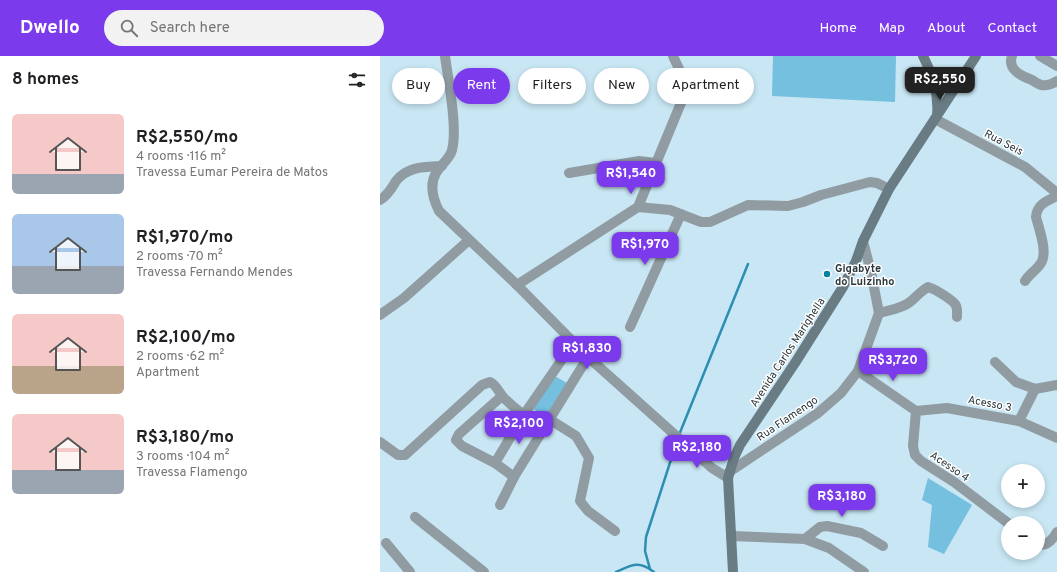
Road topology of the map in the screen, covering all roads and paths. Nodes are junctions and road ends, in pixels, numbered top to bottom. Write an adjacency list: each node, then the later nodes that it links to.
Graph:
1 (445, 56): 13 (street)
2 (673, 56): 12 (street)
3 (923, 56): 9 (street)
4 (976, 56): 10 (street, Avenida Carlos Marighella)
5 (1012, 56): 8 (street)
6 (1040, 56): 7 (street)
7 (1057, 66)
8 (1057, 81)
9 (935, 85): 10 (street); 11 (street)
10 (954, 91): 11 (street, Avenida Carlos Marighella)
11 (936, 117): 15 (street, Avenida Carlos Marighella); 16 (street, Rua Seis)
12 (656, 163): 14 (street); 19 (street)
13 (442, 166): 18 (street); 21 (street)
14 (569, 173)
15 (889, 188): 20 (street); 22 (street, Avenida Carlos Marighella)
16 (1057, 193)
17 (1057, 196): 23 (street)
18 (380, 200)
19 (638, 207): 20 (street); 24 (street)
20 (681, 214): 28 (street)
21 (469, 240): 24 (street); 26 (street)
22 (863, 241): 25 (street); 44 (street, Avenida Carlos Marighella)
23 (1025, 281)
24 (517, 286): 29 (street)
25 (879, 313): 27 (street); 32 (street, Rua Flamengo)
26 (380, 315)
27 (957, 317)
28 (630, 327)
29 (574, 342): 30 (street); 37 (street)
30 (588, 357): 38 (street); 44 (street)
31 (995, 362): 34 (street)
32 (858, 371): 36 (street); 44 (street, Rua Flamengo)
33 (1057, 385): 34 (street)
34 (1035, 390): 39 (street)
35 (502, 396): 37 (street); 42 (street); 43 (street)
36 (916, 411): 39 (street, Acesso 3); 48 (street, Acesso 4)
37 (524, 416): 40 (street); 43 (street)
38 (549, 419): 40 (street); 49 (street)
39 (1019, 421): 41 (street, Acesso 3)
40 (544, 428): 45 (street)
41 (1057, 438)
42 (380, 442)
43 (495, 463): 45 (street)
44 (728, 475): 51 (street, Avenida Carlos Marighella)
45 (514, 477): 46 (street)
46 (500, 505)
47 (415, 517): 56 (street)
48 (1001, 518)
49 (615, 531)
50 (1057, 532): 54 (street)
51 (731, 536): 52 (street); 58 (street, Avenida Carlos Marighella)
52 (804, 539): 55 (street); 59 (street)
53 (386, 544): 57 (street)
54 (1045, 544)
55 (883, 546)
56 (481, 571)
57 (410, 572)
58 (733, 572)
59 (864, 572)

